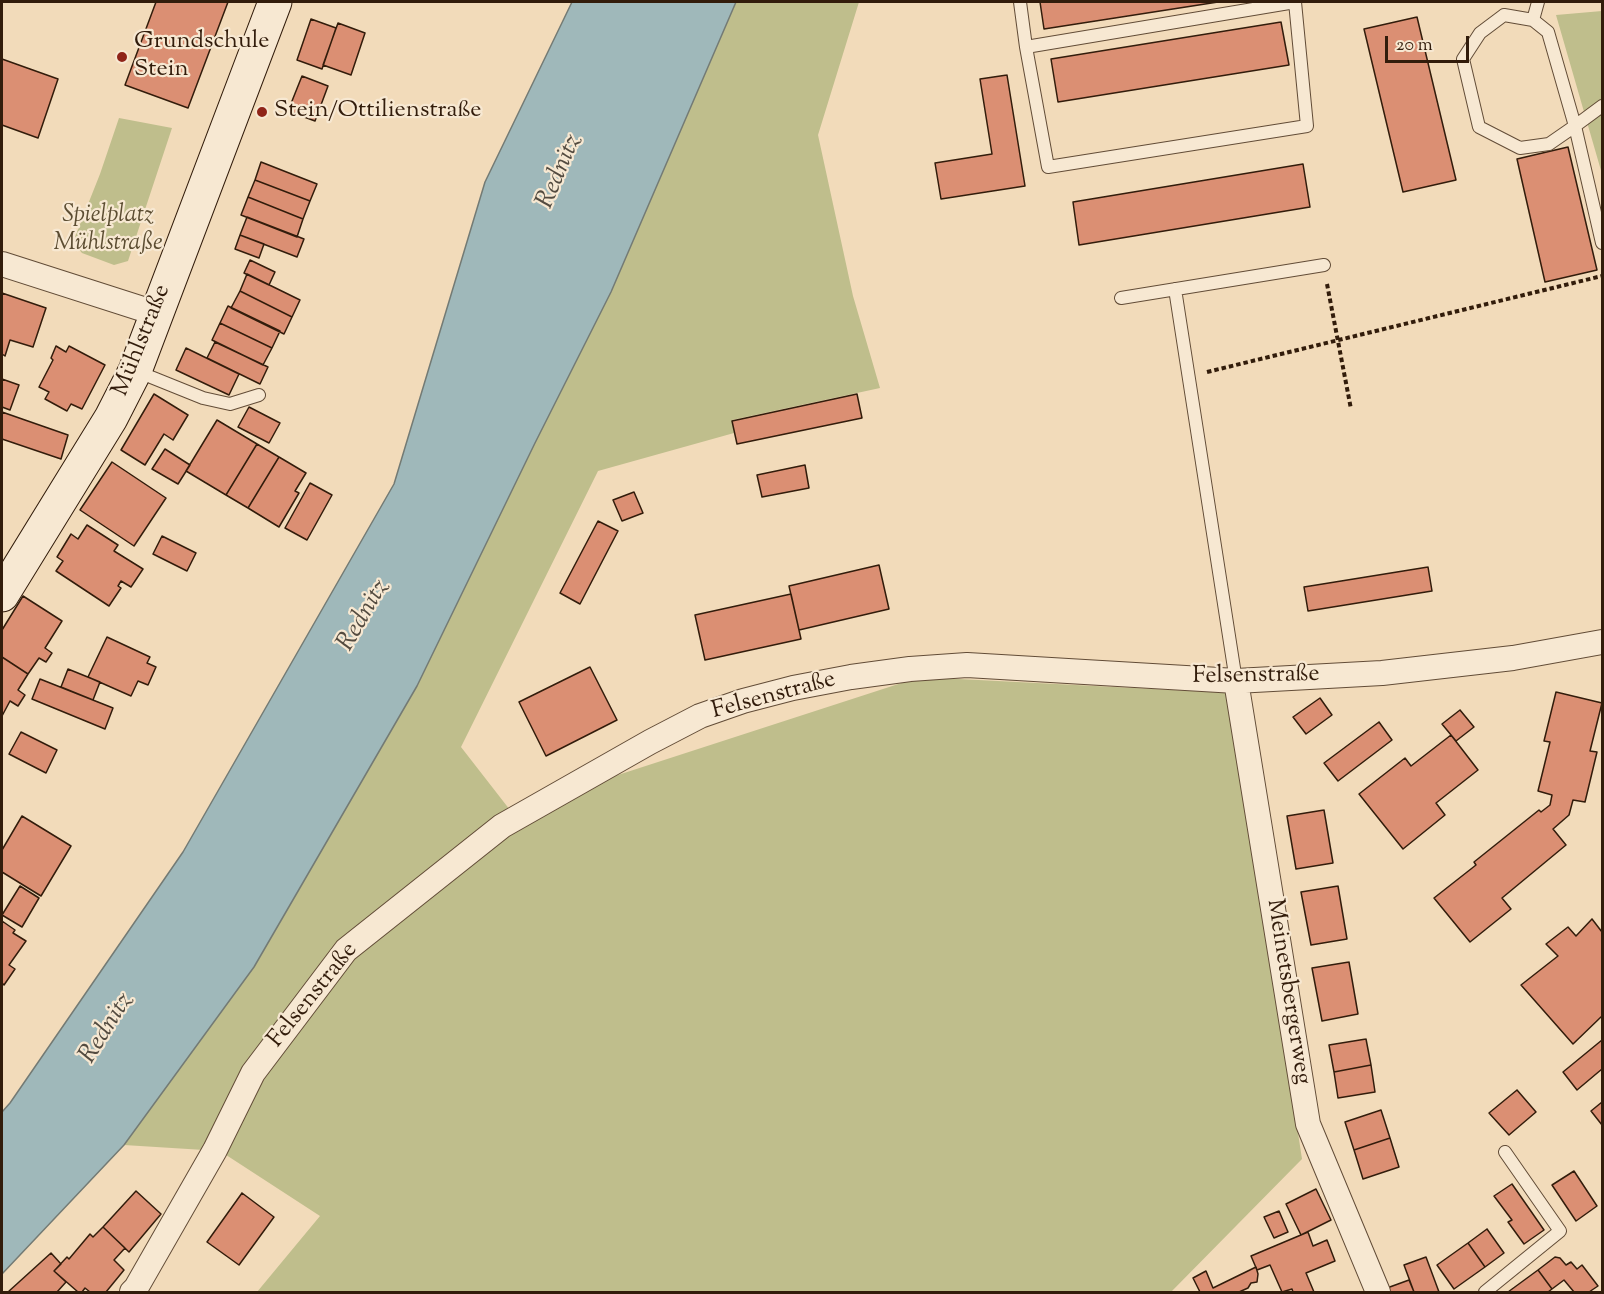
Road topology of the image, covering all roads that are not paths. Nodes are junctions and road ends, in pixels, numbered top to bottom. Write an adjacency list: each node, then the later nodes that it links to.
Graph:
1 (275, 2): 14 (street, Mühlstraße)
2 (1020, 2): 6 (lane)
3 (1294, 2): 6 (lane); 6 (lane)
4 (1538, 2): 5 (lane)
5 (1533, 20): 8 (lane); 8 (lane)
6 (1026, 47)
7 (1602, 106): 8 (lane)
8 (1575, 126): 9 (lane)
9 (1602, 243)
10 (2, 264): 14 (street)
11 (1324, 265): 12 (lane)
12 (1175, 289): 13 (lane); 19 (lane)
13 (1121, 298)
14 (155, 314): 15 (street, Mühlstraße)
15 (135, 371): 16 (lane); 17 (street, Mühlstraße)
16 (260, 395)
17 (2, 595)
18 (1602, 642): 19 (street, Felsenstraße)
19 (1236, 681): 21 (street, Felsenstraße); 22 (street, Meinetsbergerweg)
20 (1505, 1152): 23 (lane)
21 (132, 1293)
22 (1378, 1293)
23 (1485, 1293)

